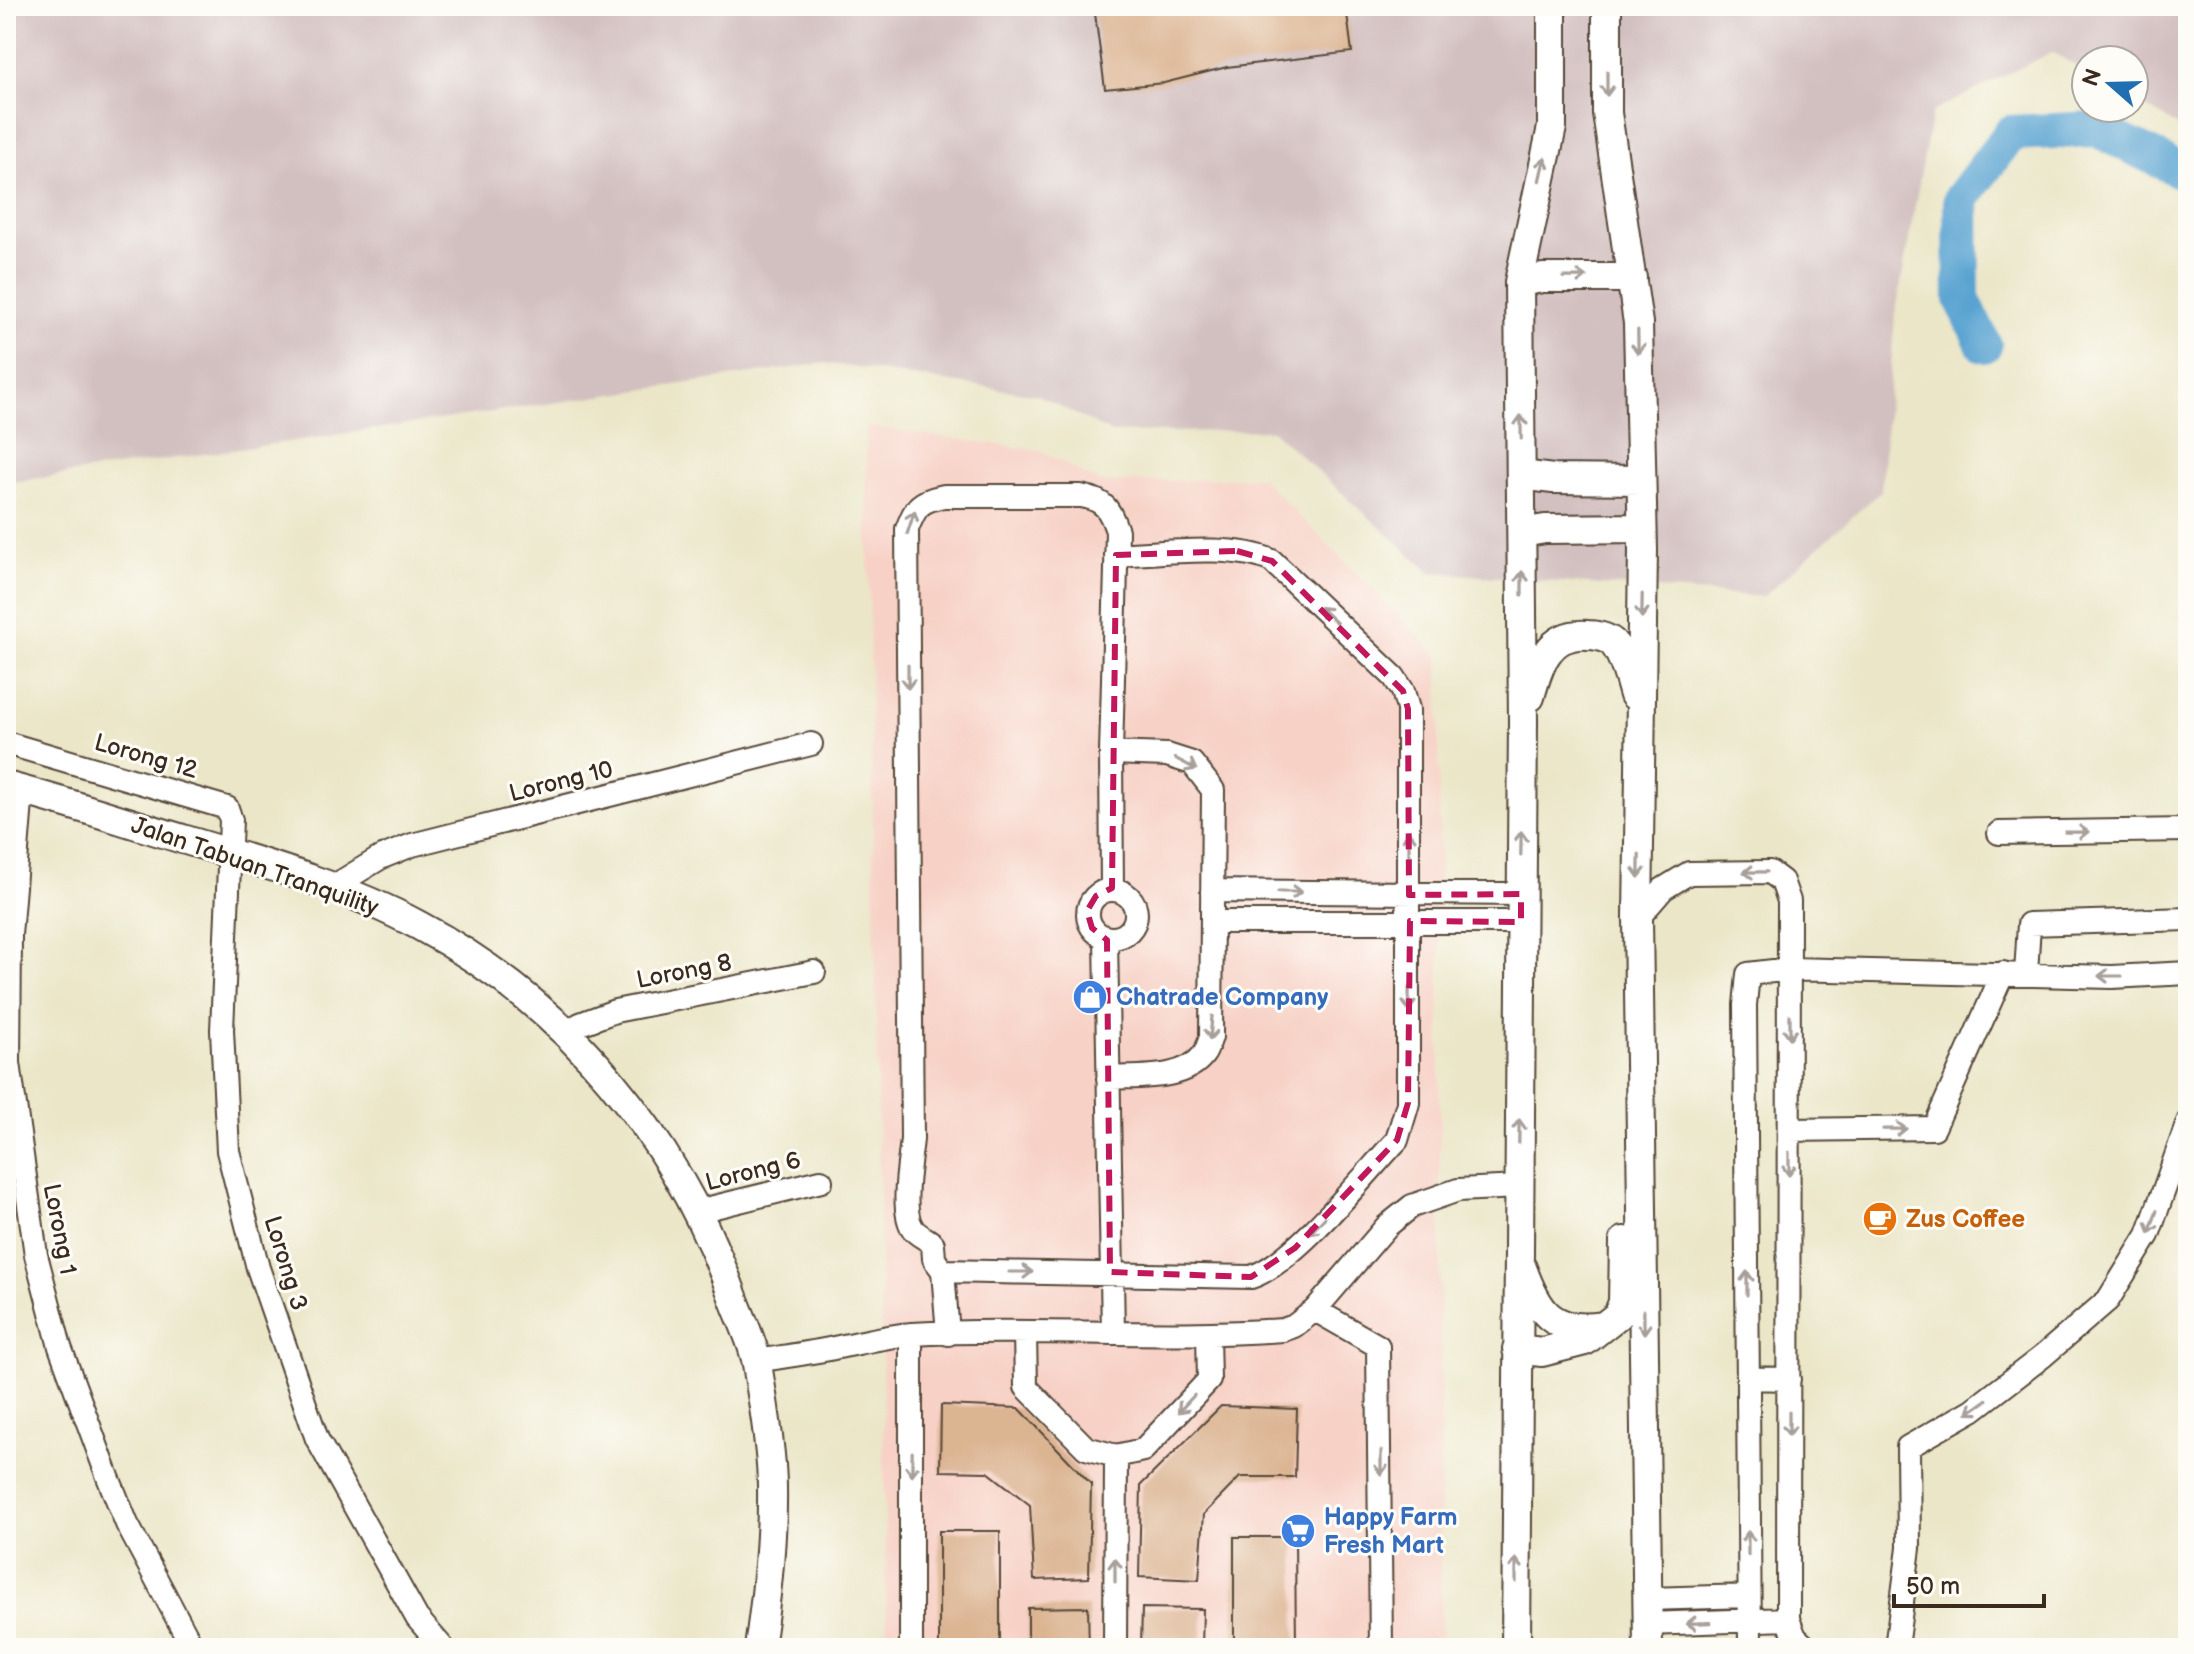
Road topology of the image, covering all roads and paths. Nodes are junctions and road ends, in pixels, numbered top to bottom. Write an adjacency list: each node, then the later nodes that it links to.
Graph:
1 (1552, 6): 4 (street, one-way to 1)
2 (1607, 6): 3 (street, one-way to 3)
3 (1632, 278): 4 (street, one-way to 3); 6 (street, one-way to 6)
4 (1519, 282): 5 (street, one-way to 4)
5 (1521, 475): 6 (street); 8 (street)
6 (1641, 480): 7 (street)
7 (1642, 528): 8 (street); 10 (street, one-way to 10)
8 (1522, 533): 11 (street, one-way to 8)
9 (1116, 555): 14 (street); 22 (street, one-way to 9); 42 (street)
10 (1641, 718): 11 (street); 24 (street, one-way to 24)
11 (1523, 721): 23 (street, one-way to 11)
12 (6, 743): 18 (street, Lorong 12)
13 (811, 744): 19 (street, Lorong 10)
14 (1111, 753): 20 (street); 21 (street, one-way to 21)
15 (14, 788): 18 (street, Jalan Tabuan Tranquility); 60 (street, Lorong 1)
16 (2188, 830): 17 (street, one-way to 16)
17 (1999, 833)
18 (229, 853): 19 (street, Jalan Tabuan Tranquility); 61 (street, Lorong 3)
19 (331, 888): 34 (street, Jalan Tabuan Tranquility)
20 (1112, 889): 28 (street); 28 (street)
21 (1212, 891): 22 (street, one-way to 22); 27 (street)
22 (1409, 895): 23 (street); 26 (street)
23 (1521, 908): 26 (street); 39 (street, one-way to 23)
24 (1638, 918): 29 (street, one-way to 24); 33 (street)
25 (2188, 919): 31 (street)
26 (1410, 921): 27 (street); 43 (street, one-way to 43)
27 (1214, 922): 35 (street, one-way to 35)
28 (1106, 938): 35 (street)
29 (1790, 969): 31 (street); 37 (street, one-way to 37); 53 (street, one-way to 29)
30 (814, 972): 34 (street, Lorong 8)
31 (2015, 973): 32 (street, one-way to 31); 37 (street, one-way to 31)
32 (2188, 973)
33 (1639, 1031): 45 (street); 59 (street, one-way to 59)
34 (567, 1032): 40 (street, Jalan Tabuan Tranquility)
35 (1108, 1078): 43 (street)
36 (2188, 1122): 69 (street, one-way to 69)
37 (1789, 1130): 54 (street, one-way to 54)
38 (821, 1181): 40 (street, Lorong 6)
39 (1519, 1187): 41 (street); 44 (street)
40 (698, 1211): 52 (street, Jalan Tabuan Tranquility)
41 (1518, 1256): 45 (street); 51 (street)
42 (943, 1271): 43 (street, one-way to 43); 49 (street)
43 (1110, 1272): 47 (street)
44 (1315, 1310): 50 (street); 65 (street, one-way to 65)
45 (1604, 1326): 51 (street)
46 (1025, 1332): 47 (street); 49 (street); 55 (street)
47 (1113, 1333): 50 (street)
48 (911, 1334): 49 (street); 52 (street); 63 (street, one-way to 63)
49 (948, 1334)
50 (1208, 1335): 55 (street, one-way to 55)
51 (1517, 1349): 66 (street, one-way to 51)
52 (756, 1361): 62 (street, Jalan Tabuan Tranquility)
53 (1748, 1378): 54 (street); 56 (street, one-way to 53)
54 (1789, 1379): 57 (street, one-way to 57)
55 (1116, 1456): 64 (street, one-way to 55)
56 (1748, 1596): 58 (street); 59 (street)
57 (1788, 1619): 58 (street); 68 (street)
58 (1749, 1621): 59 (street, one-way to 59); 67 (street)
59 (1648, 1624)
60 (193, 1648)
61 (443, 1648)
62 (759, 1648)
63 (911, 1648)
64 (1115, 1648)
65 (1381, 1648)
66 (1516, 1648)
67 (1750, 1648)
68 (1807, 1648)
69 (1896, 1648)

